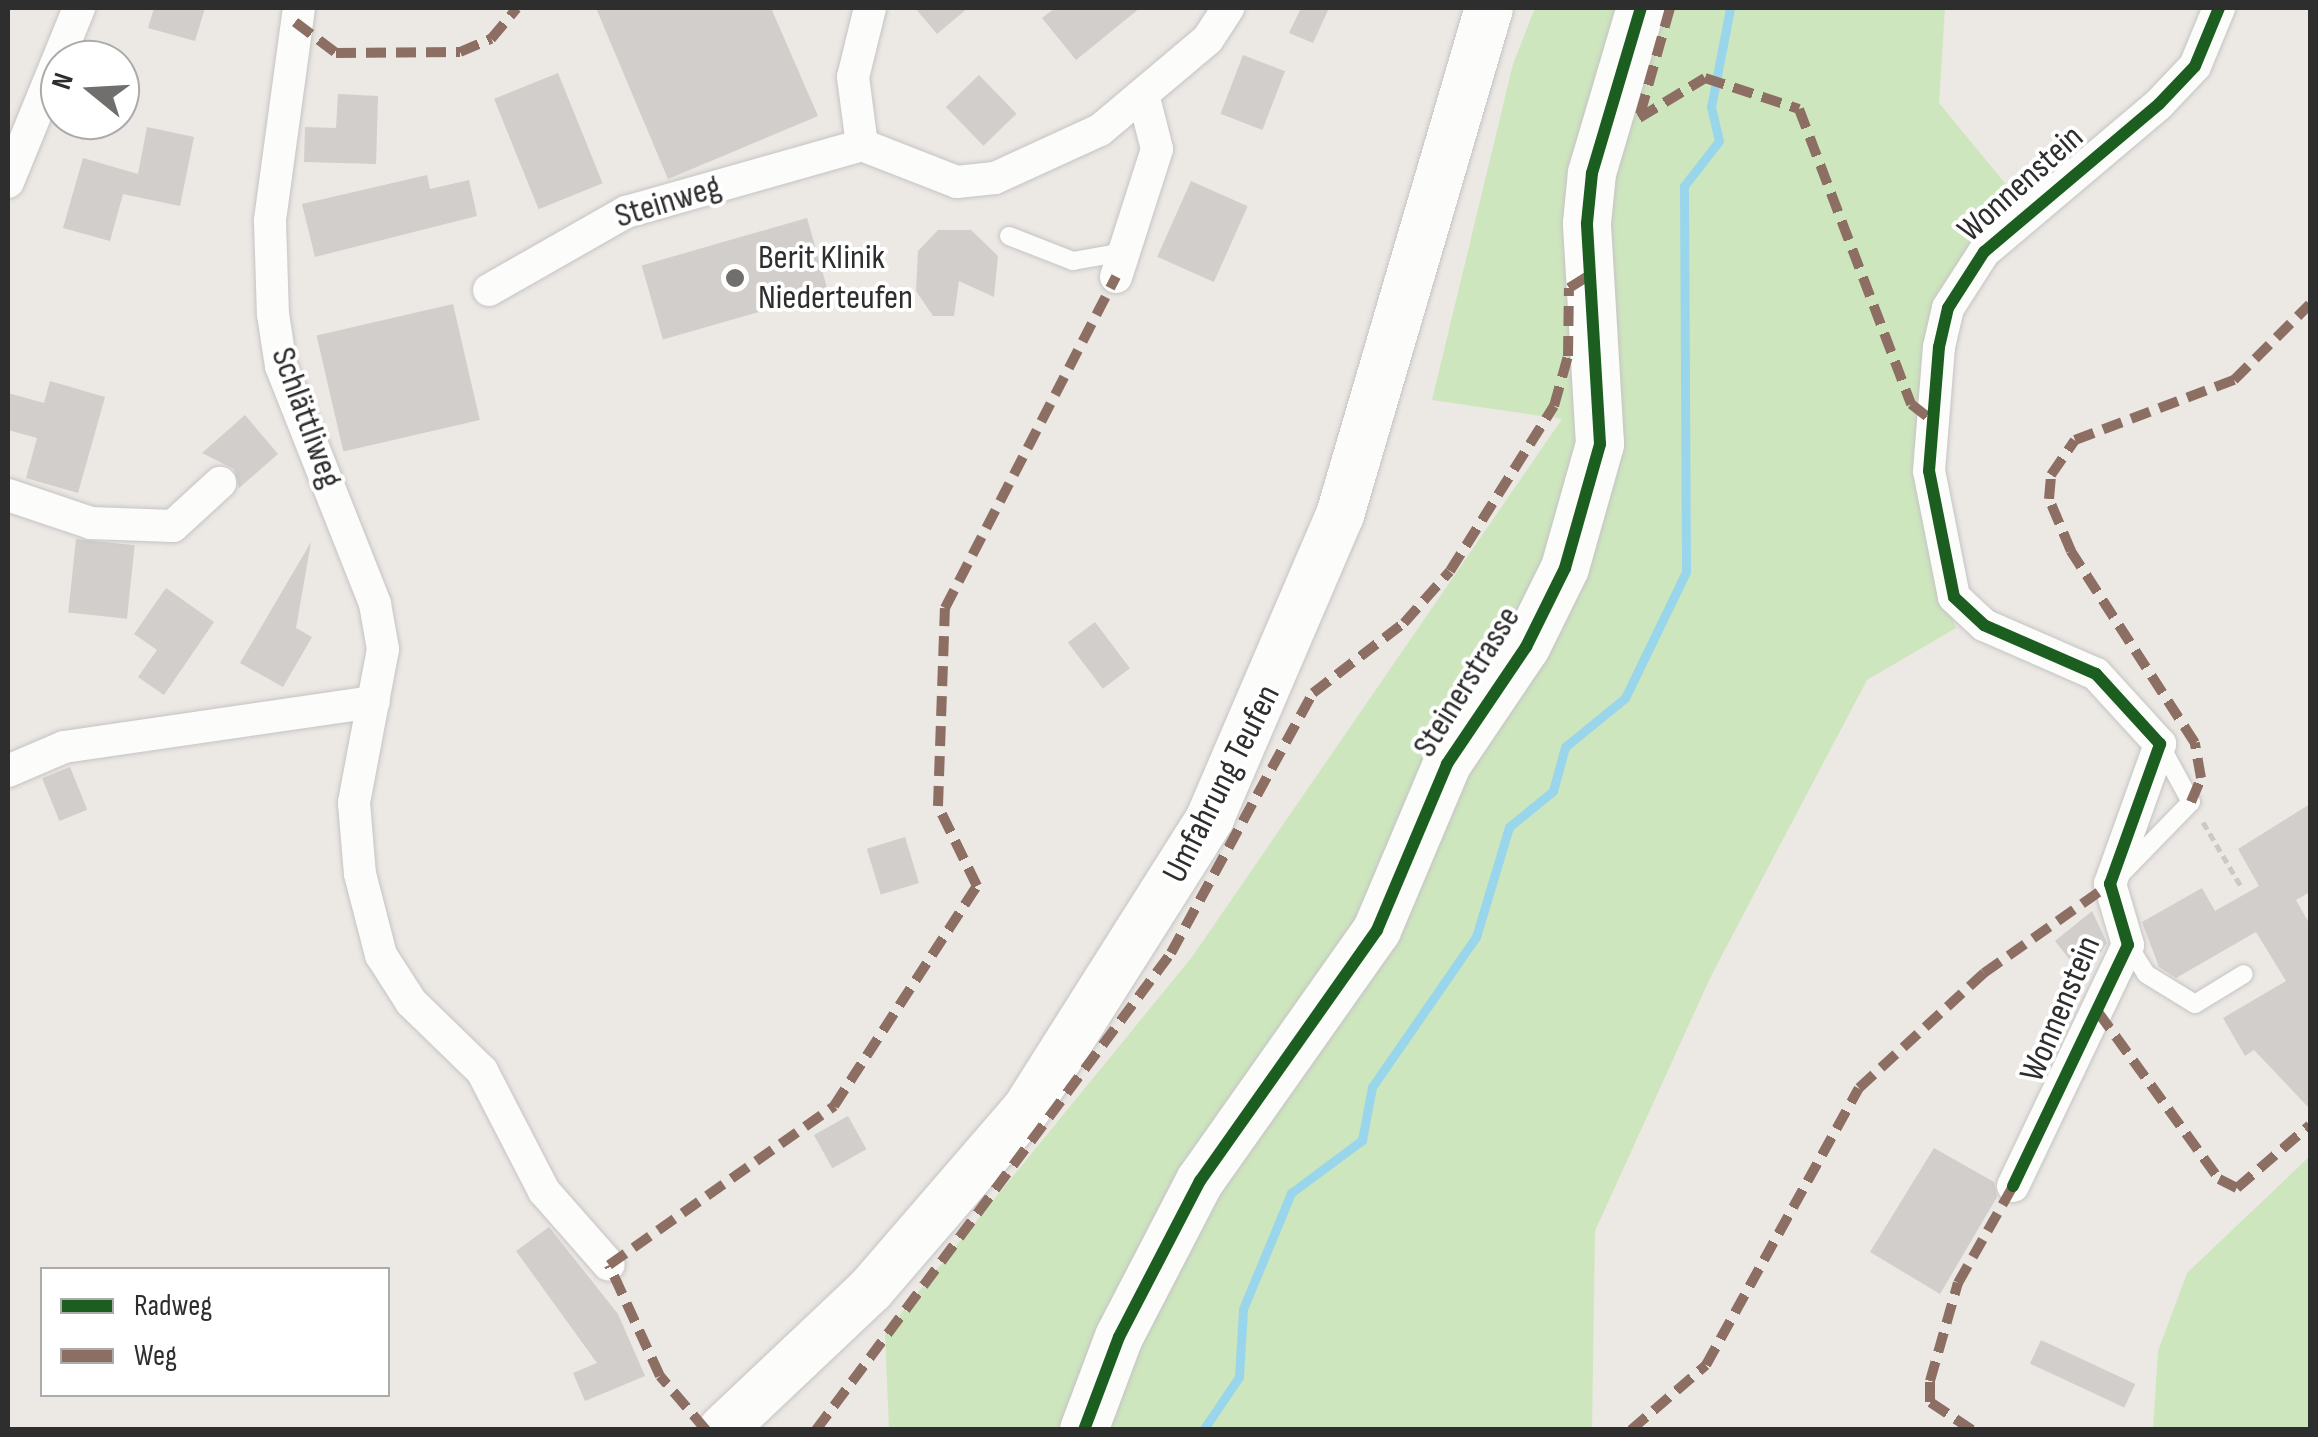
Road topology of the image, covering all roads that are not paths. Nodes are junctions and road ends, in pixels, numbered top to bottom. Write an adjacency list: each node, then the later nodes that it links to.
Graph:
1 (79, 8): 10 (street)
2 (300, 8): 16 (street, Schlättliweg)
3 (870, 8): 9 (street)
4 (1228, 8): 8 (street)
5 (1488, 8): 24 (main road, Umfahrung Teufen)
6 (1641, 8): 25 (main road, Steinerstrasse)
7 (2219, 8): 17 (street, Wonnenstein)
8 (1144, 98): 9 (street); 12 (street)
9 (862, 145): 13 (street, Steinweg)
10 (8, 182)
11 (1009, 236): 12 (lane)
12 (1120, 264)
13 (489, 290)
14 (220, 484): 15 (street)
15 (8, 496)
16 (374, 702): 18 (street); 23 (street, Schlättliweg)
17 (2160, 744): 19 (street); 19 (lane, Wonnenstein)
18 (8, 771)
19 (2110, 884): 20 (street, Wonnenstein)
20 (2128, 944): 21 (lane); 22 (street, Wonnenstein)
21 (2244, 974)
22 (2013, 1186)
23 (610, 1265)
24 (722, 1430)
25 (1084, 1430)

